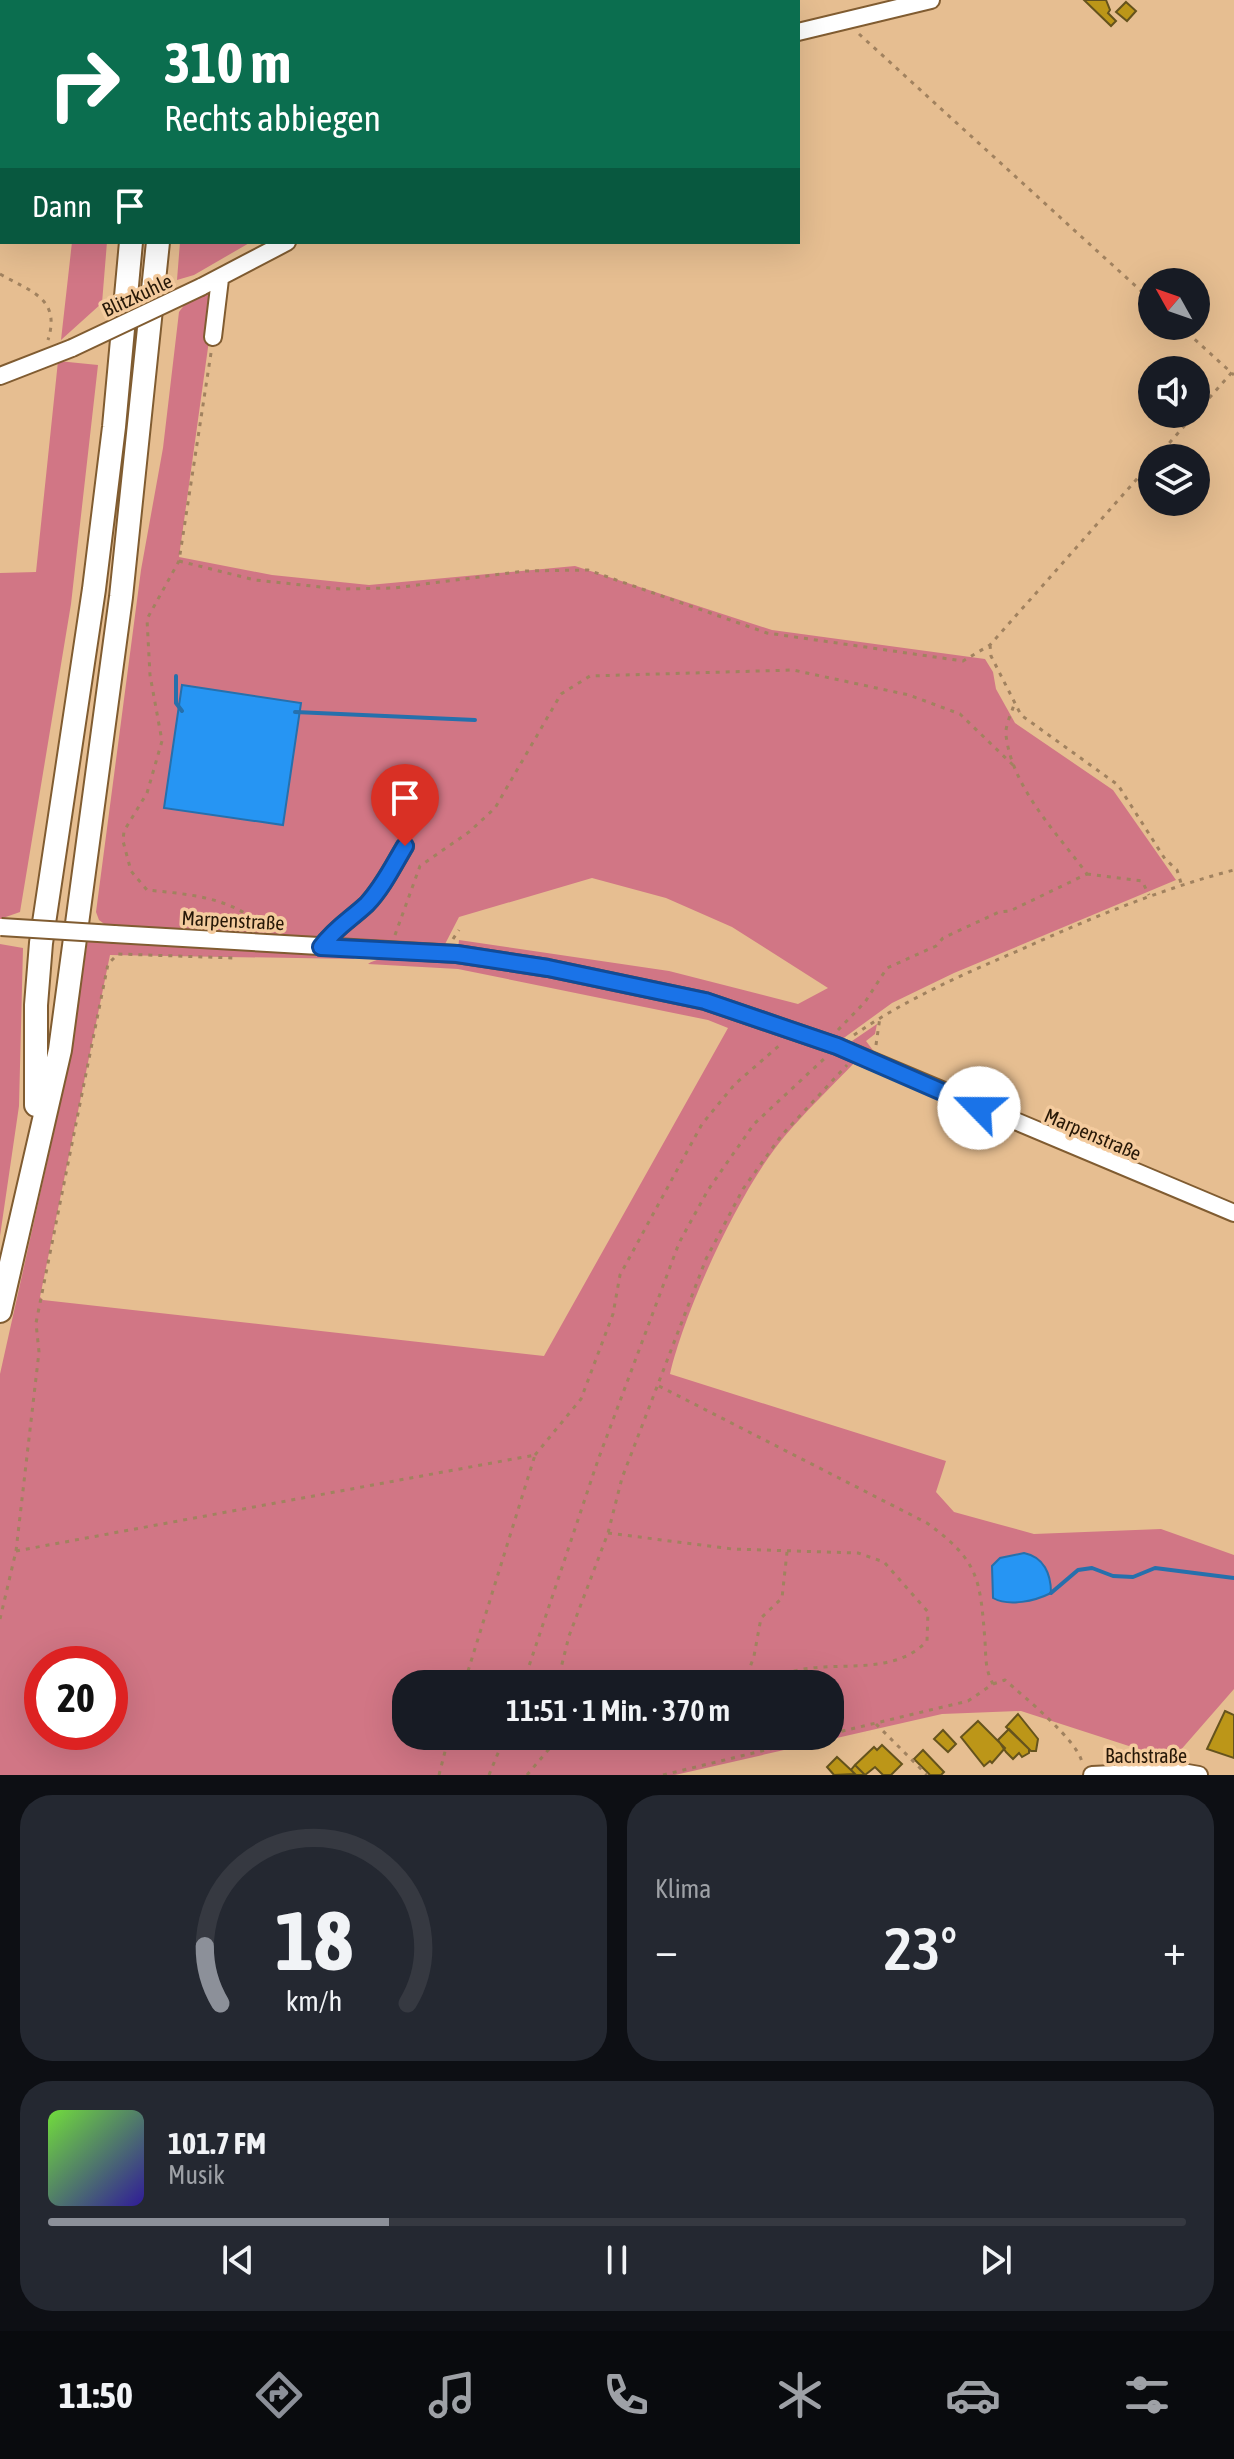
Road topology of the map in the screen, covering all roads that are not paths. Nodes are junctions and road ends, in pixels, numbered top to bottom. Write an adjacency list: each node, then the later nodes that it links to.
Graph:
1 (931, 0): 2 (street)
2 (800, 32)
3 (131, 244): 12 (highway)
4 (158, 244): 12 (highway)
5 (283, 244): 6 (street, Blitzkuhle)
6 (220, 279): 7 (street); 8 (street, Blitzkuhle, bridge)
7 (213, 337)
8 (0, 376)
9 (405, 846): 11 (street)
10 (0, 927): 11 (street, Marpenstraße, bridge)
11 (321, 947): 13 (street, Marpenstraße)
12 (28, 1185): 14 (highway)
13 (1234, 1213)
14 (0, 1311)
15 (1092, 1775): 16 (street, Bachstraße)
16 (1199, 1775)

